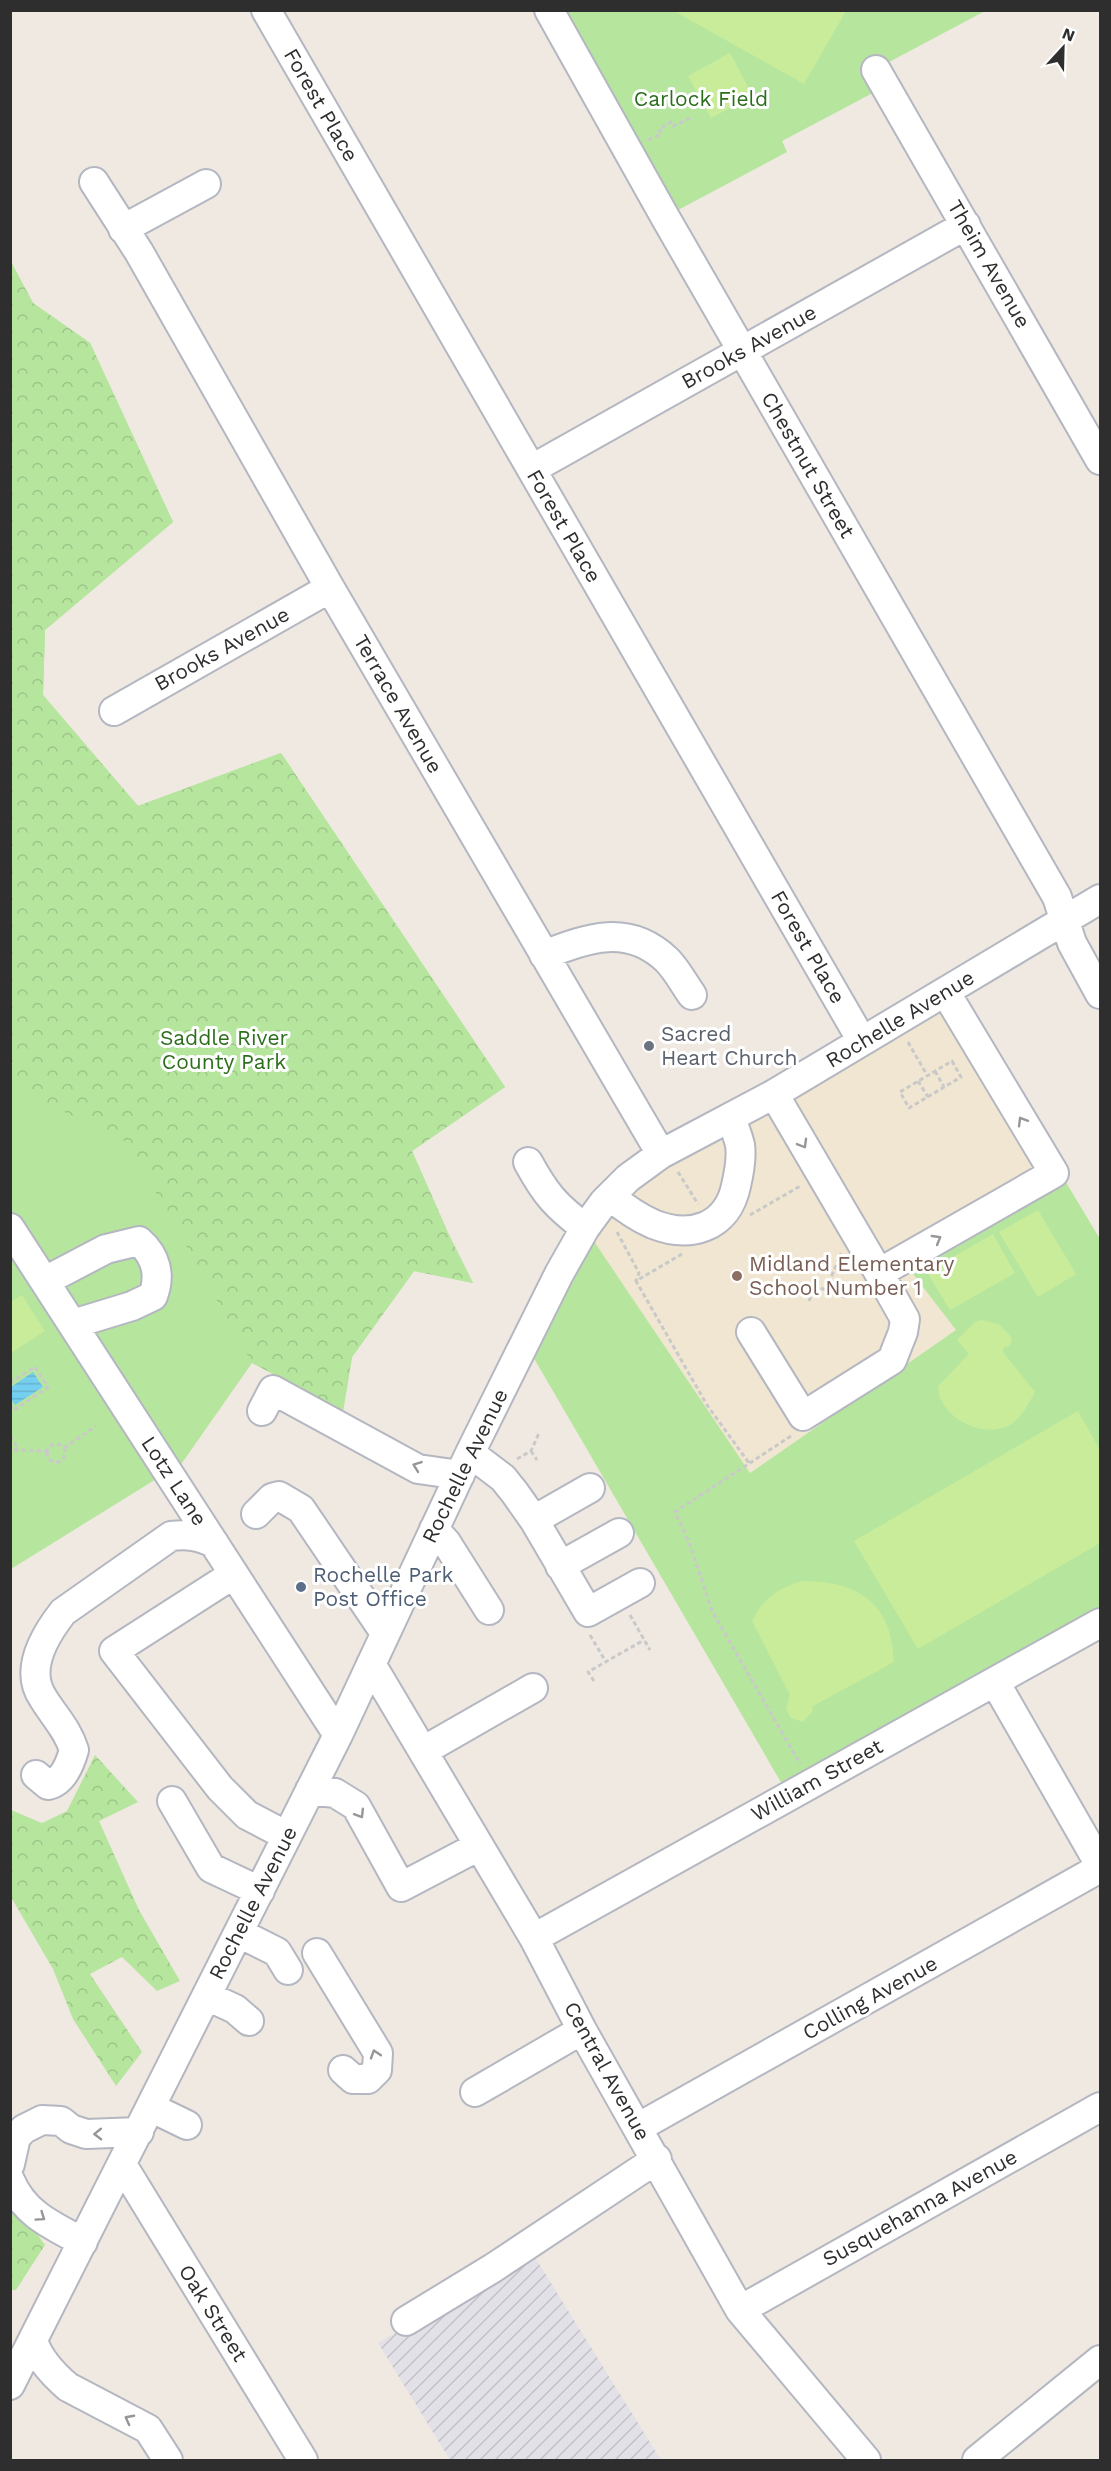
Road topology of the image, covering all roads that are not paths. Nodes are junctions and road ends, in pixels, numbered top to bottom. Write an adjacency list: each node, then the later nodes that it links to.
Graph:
1 (266, 10): 10 (street, Forest Place)
2 (549, 10): 8 (street, Chestnut Street)
3 (876, 70): 6 (street, Theim Avenue)
4 (94, 182): 7 (street, Terrace Avenue)
5 (206, 184): 7 (street)
6 (966, 225): 8 (street, Brooks Avenue); 9 (street, Theim Avenue)
7 (123, 229): 11 (street, Terrace Avenue)
8 (743, 351): 10 (street, Brooks Avenue); 14 (street, Chestnut Street)
9 (1101, 460)
10 (532, 469): 19 (street, Forest Place)
11 (330, 588): 12 (street, Brooks Avenue); 15 (street, Terrace Avenue)
12 (114, 711)
13 (1101, 900): 14 (street, Rochelle Avenue)
14 (1065, 921): 16 (street, Rochelle Avenue); 17 (street, Chestnut Street)
15 (544, 955): 18 (street); 22 (street, Terrace Avenue)
16 (946, 993): 19 (street, Rochelle Avenue); 27 (street, one-way to 16)
17 (1101, 994)
18 (692, 995)
19 (862, 1041): 20 (street, Rochelle Avenue)
20 (774, 1094): 21 (street, Rochelle Avenue); 27 (street, one-way to 27)
21 (731, 1118): 22 (street, Rochelle Avenue); 24 (street)
22 (661, 1155): 24 (street, Rochelle Avenue)
23 (528, 1162): 26 (street)
24 (610, 1196): 26 (street, Rochelle Avenue)
25 (10, 1228): 28 (street, Lotz Lane)
26 (585, 1228): 32 (street, Rochelle Avenue)
27 (879, 1272): 30 (street)
28 (45, 1281): 29 (street, Lotz Lane); 29 (street)
29 (73, 1324): 38 (street, Lotz Lane)
30 (751, 1332)
31 (262, 1411): 32 (street, one-way to 31)
32 (465, 1464): 35 (street); 36 (street, Rochelle Avenue)
33 (590, 1488): 35 (street)
34 (256, 1514): 44 (street)
35 (534, 1520): 39 (street)
36 (434, 1529): 42 (street); 44 (street, Rochelle Avenue)
37 (619, 1533): 39 (street)
38 (214, 1543): 40 (street, Lotz Lane); 50 (street)
39 (560, 1566): 41 (street)
40 (234, 1574): 48 (street, Lotz Lane); 53 (street)
41 (640, 1583)
42 (489, 1610)
43 (1101, 1623): 46 (street, William Street)
44 (385, 1633): 45 (street, Rochelle Avenue)
45 (371, 1664): 48 (street, Rochelle Avenue); 49 (street, Central Avenue)
46 (995, 1682): 55 (street); 58 (street, William Street)
47 (533, 1688): 49 (street)
48 (338, 1734): 51 (street, Rochelle Avenue)
49 (423, 1751): 54 (street, Central Avenue)
50 (36, 1775)
51 (310, 1790): 53 (street, Rochelle Avenue); 54 (street, one-way to 54)
52 (172, 1802): 56 (street)
53 (287, 1836): 56 (street, Rochelle Avenue)
54 (479, 1846): 58 (street, Central Avenue)
55 (1101, 1866): 69 (street, Colling Avenue)
56 (260, 1891): 57 (street, Rochelle Avenue)
57 (239, 1933): 60 (street); 61 (street, Rochelle Avenue)
58 (534, 1938): 63 (street, Central Avenue)
59 (317, 1953): 64 (street, one-way to 59)
60 (288, 1970)
61 (207, 1996): 62 (street); 67 (street, Rochelle Avenue)
62 (249, 2021)
63 (582, 2030): 65 (street); 69 (street, Central Avenue)
64 (343, 2070)
65 (476, 2092)
66 (1101, 2107): 76 (street, Susquehanna Avenue)
67 (152, 2108): 68 (street); 70 (street, Rochelle Avenue)
68 (187, 2125)
69 (639, 2127): 71 (street, Central Avenue)
70 (139, 2133): 72 (street, one-way to 72); 73 (street, Rochelle Avenue)
71 (657, 2159): 76 (street, Central Avenue); 77 (street)
72 (10, 2164)
73 (123, 2166): 75 (street, Rochelle Avenue); 82 (street, Oak Street)
74 (10, 2180): 75 (street, one-way to 75)
75 (83, 2242): 78 (street, Rochelle Avenue)
76 (740, 2310): 83 (street, Central Avenue)
77 (406, 2321)
78 (33, 2340): 80 (street, Rochelle Avenue); 81 (street, one-way to 78)
79 (1101, 2360): 84 (street)
80 (10, 2385)
81 (168, 2460)
82 (303, 2460)
83 (866, 2460)
84 (977, 2460)

